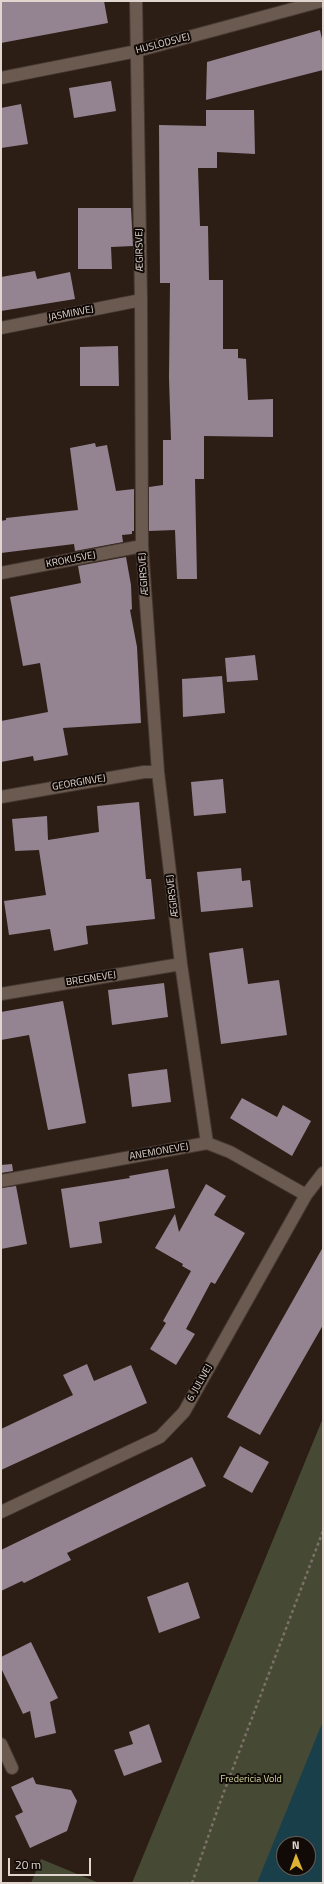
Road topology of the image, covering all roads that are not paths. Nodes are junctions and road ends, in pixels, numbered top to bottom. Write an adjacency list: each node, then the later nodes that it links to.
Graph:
1 (136, 1): 3 (street, ÆGIRSVEJ)
2 (322, 1): 3 (street, HUSLODSVEJ)
3 (137, 51): 4 (street, HUSLODSVEJ); 5 (street, ÆGIRSVEJ)
4 (1, 78)
5 (141, 300): 6 (street, JASMINVEJ); 7 (street, ÆGIRSVEJ)
6 (1, 328)
7 (142, 546): 8 (street, KROKUSVEJ); 9 (street, ÆGIRSVEJ)
8 (1, 573)
9 (158, 772): 10 (street, GEORGINVEJ); 11 (street, ÆGIRSVEJ)
10 (1, 797)
11 (181, 964): 12 (street, BREGNEVEJ); 13 (street, ÆGIRSVEJ)
12 (1, 994)
13 (207, 1143): 15 (street, ANEMONEVEJ); 16 (street)
14 (323, 1173): 16 (street, 6. JULIVEJ)
15 (1, 1181)
16 (306, 1195): 17 (street, 6. JULIVEJ)
17 (1, 1512)
18 (1, 1744): 19 (street)
19 (12, 1768)

